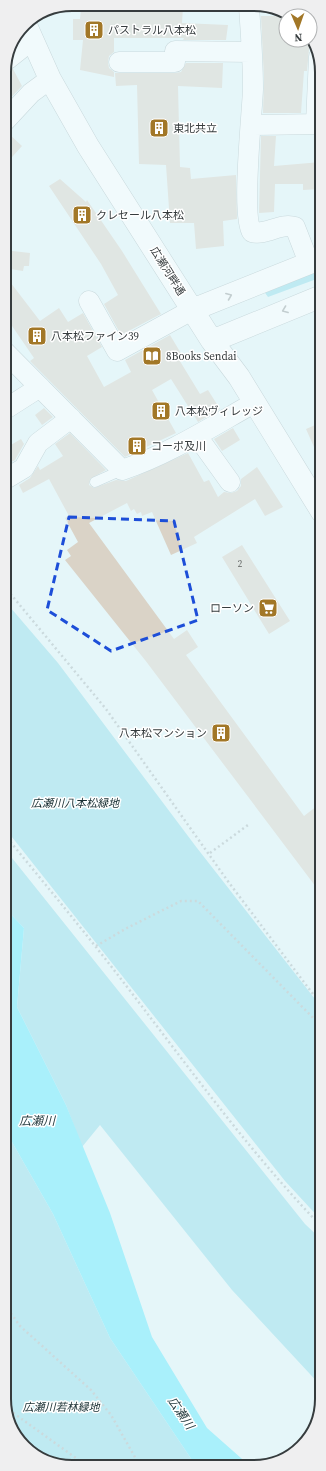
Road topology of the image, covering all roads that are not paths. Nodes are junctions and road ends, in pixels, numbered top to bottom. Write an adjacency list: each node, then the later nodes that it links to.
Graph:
1 (249, 11): 4 (street)
2 (28, 32): 3 (street); 6 (street, 広瀬河畔通)
3 (16, 49)
4 (251, 52): 5 (street); 9 (street)
5 (119, 62)
6 (50, 79): 7 (street); 13 (street, 広瀬河畔通)
7 (11, 114)
8 (315, 123): 9 (street)
9 (251, 125): 10 (street)
10 (315, 261): 13 (street, one-way to 10)
11 (315, 299): 14 (street, one-way to 14)
12 (89, 301): 13 (street)
13 (192, 310): 14 (street, 広瀬河畔通)
14 (212, 341): 17 (street, 広瀬河畔通)
15 (11, 358): 16 (street)
16 (40, 387): 18 (street); 19 (street)
17 (254, 403): 20 (street); 25 (street, 広瀬河畔通)
18 (11, 406)
19 (71, 418): 21 (street); 22 (street)
20 (198, 436): 21 (street); 24 (street)
21 (122, 470): 23 (lane)
22 (11, 476)
23 (95, 482)
24 (230, 482)
25 (315, 501)

